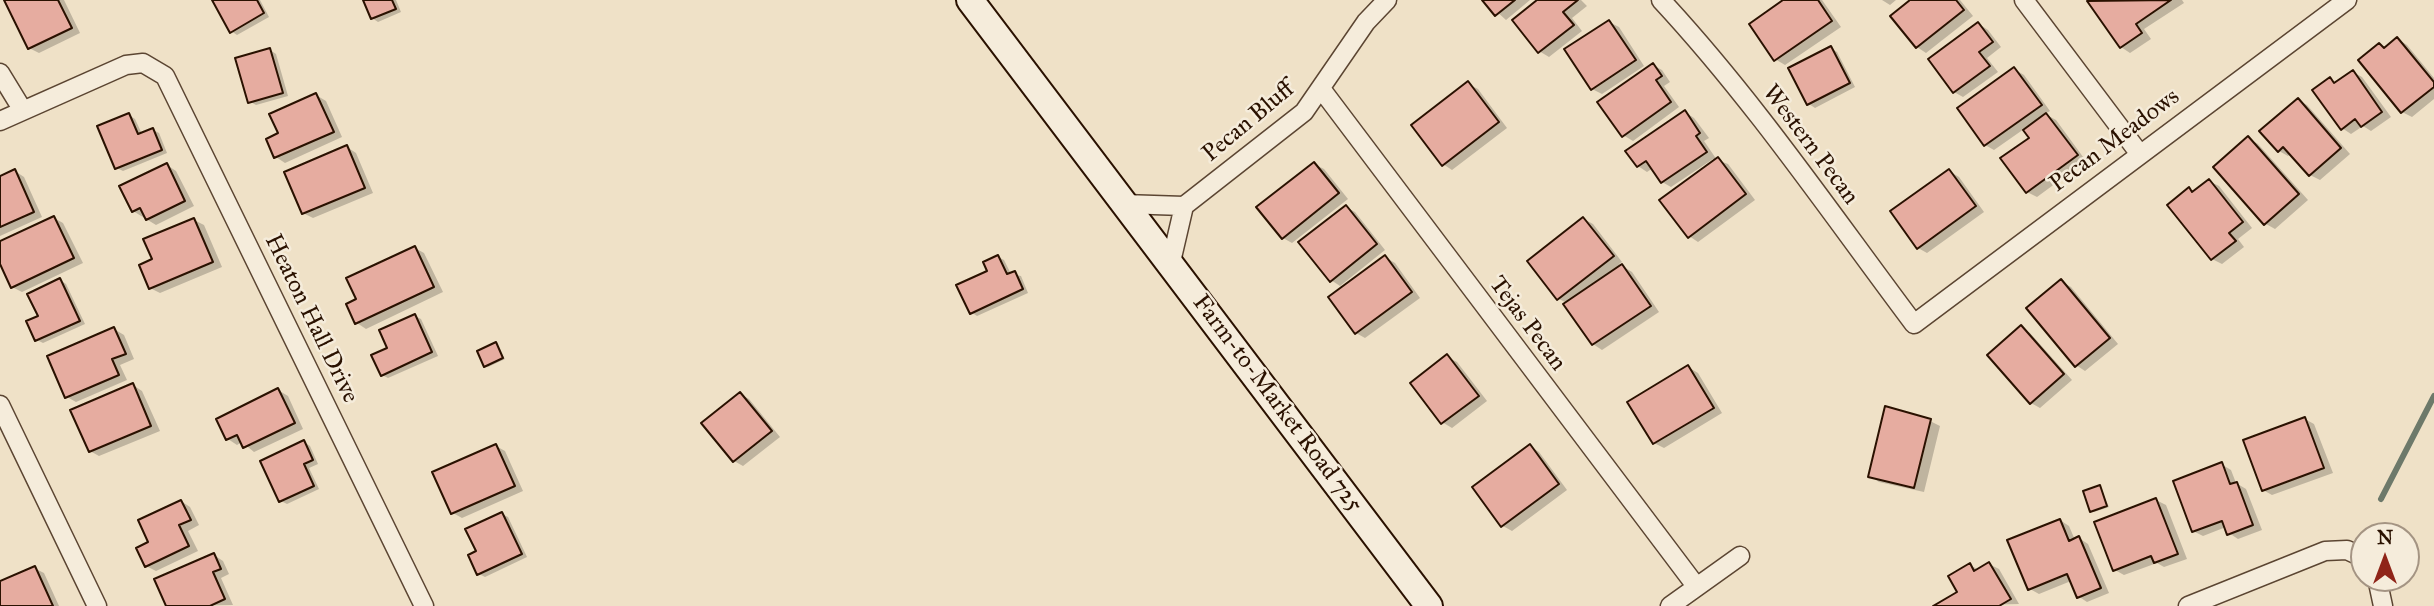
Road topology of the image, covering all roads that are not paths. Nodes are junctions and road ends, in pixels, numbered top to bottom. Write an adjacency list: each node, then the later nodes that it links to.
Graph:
1 (970, 0): 11 (street, Farm-to-Market Road 725)
2 (1387, 0): 7 (street, Pecan Bluff)
3 (1661, 0): 14 (street, Western Pecan)
4 (2024, 0): 10 (street)
5 (2347, 0): 10 (street, Pecan Meadows)
6 (0, 73): 8 (street)
7 (1322, 90): 12 (street, Pecan Bluff); 18 (street, Tejas Pecan)
8 (22, 109): 9 (street); 20 (street, Heaton Hall Drive)
9 (0, 121)
10 (2139, 153): 14 (street, Pecan Meadows)
11 (1123, 204): 12 (street); 13 (street, Farm-to-Market Road 725)
12 (1184, 206): 13 (street)
13 (1171, 262): 21 (street, Farm-to-Market Road 725)
14 (1914, 324)
15 (0, 405): 19 (street)
16 (2350, 551): 23 (street)
17 (1740, 556): 18 (street)
18 (1696, 586): 22 (street)
19 (97, 606)
20 (424, 606)
21 (1429, 606)
22 (1671, 606)
23 (2188, 606)

